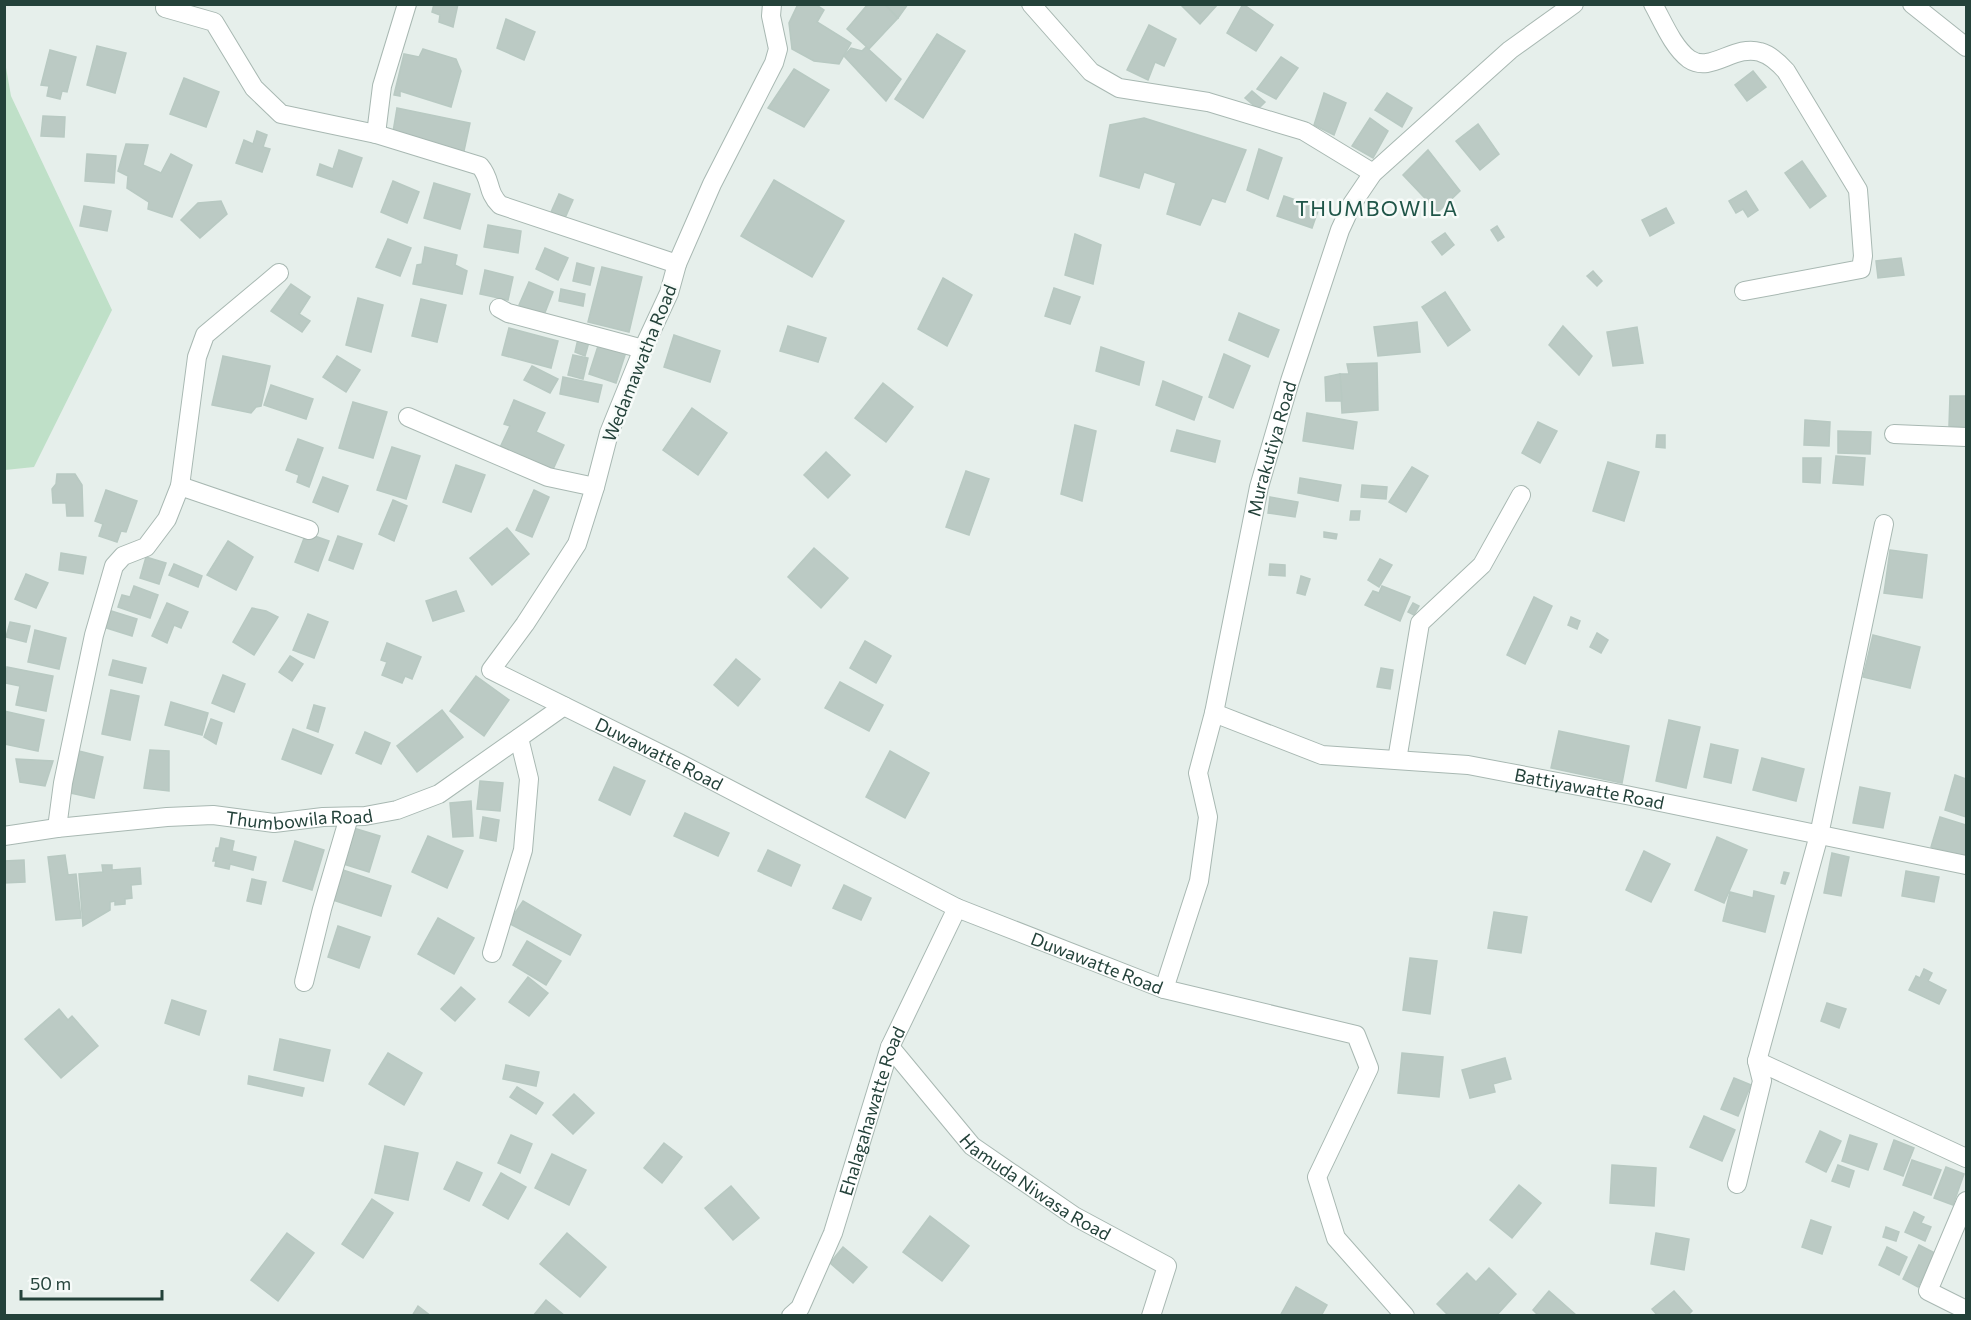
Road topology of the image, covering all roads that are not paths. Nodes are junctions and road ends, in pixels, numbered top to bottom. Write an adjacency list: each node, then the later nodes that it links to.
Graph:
1 (407, 4): 9 (street)
2 (772, 4): 11 (street, Wedamawatha Road)
3 (1031, 4): 10 (street)
4 (1574, 4): 10 (street, Murakutiya Road)
5 (1653, 4): 13 (street)
6 (1912, 4): 8 (street)
7 (165, 8): 9 (street)
8 (1966, 47)
9 (376, 134): 11 (street)
10 (1373, 173): 25 (street, Murakutiya Road)
11 (676, 264): 15 (street, Wedamawatha Road)
12 (279, 273): 19 (street)
13 (1744, 291)
14 (499, 308): 15 (street)
15 (643, 349): 20 (street, Wedamawatha Road)
16 (408, 417): 20 (street)
17 (1894, 434): 18 (street)
18 (1966, 437)
19 (180, 486): 23 (street); 29 (street)
20 (595, 487): 24 (street, Wedamawatha Road)
21 (1521, 495): 27 (street)
22 (1884, 524): 30 (street)
23 (309, 530)
24 (564, 706): 26 (street, Thumbowila Road); 33 (street, Duwawatte Road)
25 (1214, 713): 27 (street, Battiyawatte Road); 36 (street, Murakutiya Road)
26 (519, 738): 28 (street, Thumbowila Road); 34 (street)
27 (1397, 760): 30 (street, Battiyawatte Road)
28 (349, 817): 29 (street, Thumbowila Road); 35 (street)
29 (57, 828): 31 (street, Thumbowila Road)
30 (1819, 835): 32 (street, Battiyawatte Road); 38 (street)
31 (4, 837)
32 (1966, 865)
33 (957, 908): 36 (street, Duwawatte Road); 37 (street, Ehalagahawatte Road)
34 (492, 953)
35 (304, 982)
36 (1164, 989): 45 (street, Duwawatte Road)
37 (890, 1047): 43 (street, Ehalagahawatte Road); 44 (street, Hamuda Niwasa Road)
38 (1757, 1061): 39 (street); 40 (street)
39 (1966, 1158)
40 (1737, 1184)
41 (1966, 1201): 42 (street)
42 (1966, 1310)
43 (791, 1316)
44 (1151, 1316)
45 (1404, 1316)

